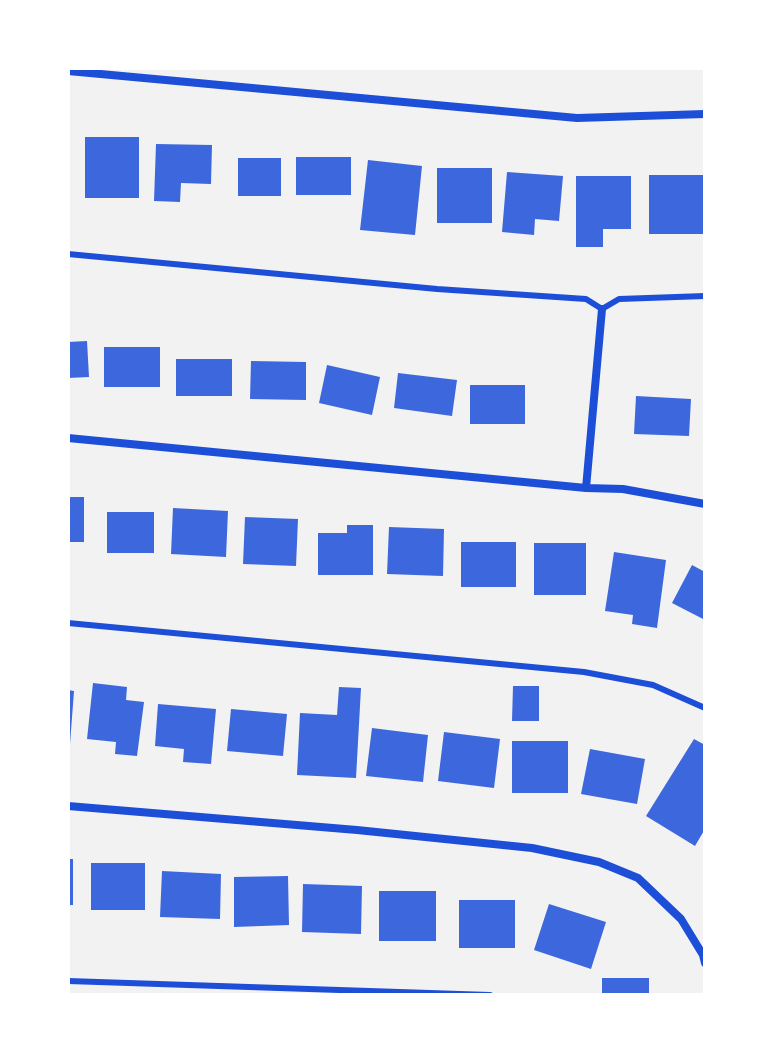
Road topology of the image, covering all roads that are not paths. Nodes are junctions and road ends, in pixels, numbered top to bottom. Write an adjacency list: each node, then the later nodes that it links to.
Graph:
1 (78, 70): 2 (street); 3 (street)
2 (68, 71)
3 (705, 114)
4 (68, 254): 6 (lane)
5 (705, 296): 6 (lane)
6 (602, 309): 8 (street)
7 (68, 438): 8 (street)
8 (586, 488): 9 (street)
9 (705, 504)
10 (68, 623): 11 (lane)
11 (705, 708)
12 (68, 806): 13 (street)
13 (705, 963)
14 (68, 981): 15 (lane)
15 (490, 995)

